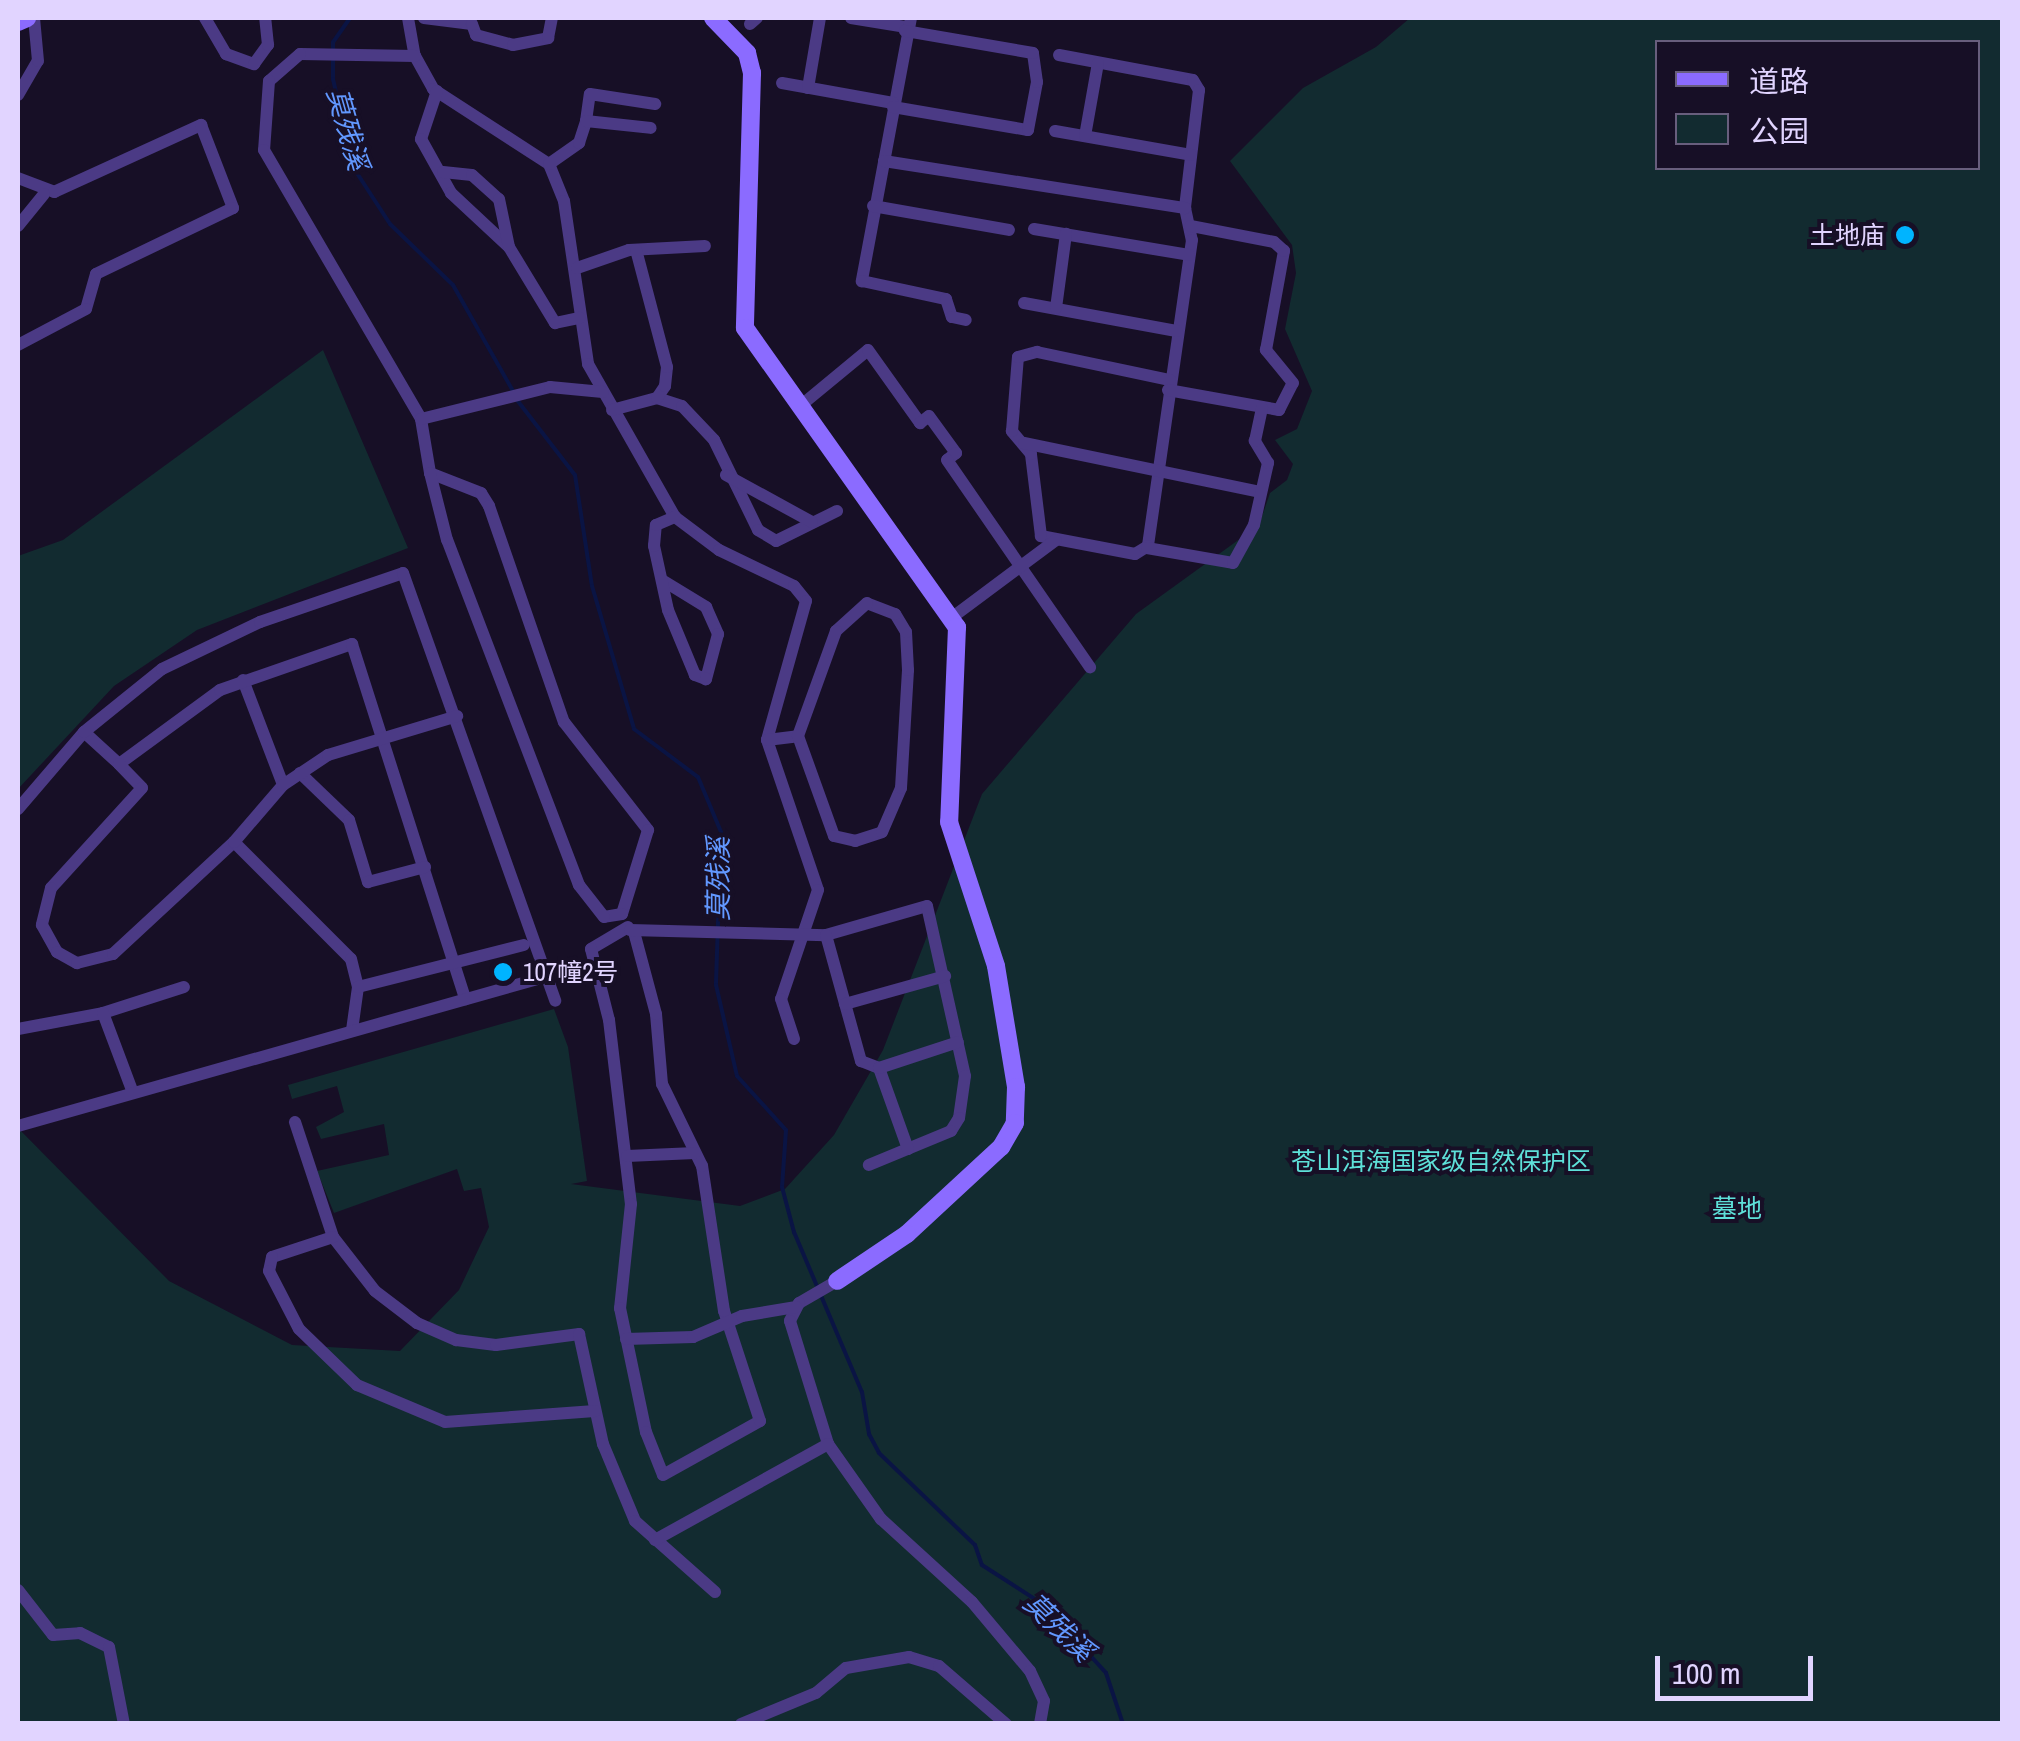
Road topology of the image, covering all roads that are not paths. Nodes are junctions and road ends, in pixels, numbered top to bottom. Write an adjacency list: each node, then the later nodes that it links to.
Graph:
1 (31, 18): 10 (street); 22 (street)
2 (205, 18): 17 (street)
3 (266, 18): 12 (street)
4 (408, 18): 15 (street)
5 (424, 18): 6 (street)
6 (552, 18)
7 (820, 18): 20 (street)
8 (851, 18): 11 (street)
9 (717, 19): 56 (street)
10 (18, 22)
11 (906, 23): 24 (street); 24 (street)
12 (268, 45): 13 (street); 17 (street)
13 (300, 54): 15 (street); 18 (street)
14 (1058, 55): 16 (street)
15 (415, 56): 21 (street)
16 (1098, 62): 28 (street); 29 (street)
17 (254, 64): 18 (street)
18 (269, 81): 59 (street)
19 (782, 83): 20 (street)
20 (808, 88): 24 (street)
21 (437, 91): 31 (street); 32 (street)
22 (18, 96)
23 (655, 104): 25 (street)
24 (893, 105): 30 (street)
25 (586, 122): 26 (street); 31 (street)
26 (652, 128)
27 (1054, 131): 28 (street)
28 (1085, 136): 29 (street)
29 (1191, 156): 36 (street)
30 (884, 160): 35 (street); 36 (street)
31 (548, 164): 46 (street)
32 (442, 172): 43 (street); 43 (street)
33 (18, 178): 34 (street)
34 (44, 194): 37 (street); 52 (street)
35 (873, 206): 40 (street); 50 (street)
36 (1185, 208): 38 (street)
37 (18, 226)
38 (1191, 226): 45 (street); 57 (street)
39 (1034, 229): 41 (street)
40 (1008, 230)
41 (1066, 234): 45 (street); 48 (street)
42 (705, 246): 44 (street)
43 (509, 247): 49 (street)
44 (636, 250): 46 (street); 55 (street)
45 (1188, 255): 51 (street)
46 (577, 268): 49 (street)
47 (1024, 303): 48 (street)
48 (1056, 308): 51 (street)
49 (580, 318): 54 (street)
50 (966, 320)
51 (1176, 331): 53 (street)
52 (18, 345)
53 (1169, 385): 57 (street); 60 (street); 61 (street)
54 (603, 392): 58 (street); 59 (street)
55 (657, 398): 58 (street); 63 (street)
56 (799, 407): 70 (street); 72 (street)
57 (1262, 408): 64 (street)
58 (612, 410): 66 (street)
59 (421, 420): 62 (street)
60 (1024, 443): 61 (street); 68 (street)
61 (1162, 470): 64 (street); 69 (street)
62 (430, 472): 86 (street); 87 (street)
63 (726, 475): 67 (street); 67 (street)
64 (1261, 492): 69 (street)
65 (837, 512): 67 (street)
66 (675, 517): 71 (street); 79 (street)
67 (812, 522)
68 (1056, 540): 69 (street); 70 (street)
69 (1147, 548)
70 (1023, 564): 72 (street); 73 (street)
71 (662, 580): 71 (street)
72 (954, 616): 114 (street)
73 (1090, 667)
74 (243, 680): 78 (street); 80 (street); 82 (street)
75 (458, 716): 76 (street); 78 (street); 98 (street)
76 (84, 732): 80 (street); 83 (street)
77 (798, 736): 77 (street); 79 (street)
78 (386, 739): 81 (street); 85 (street)
79 (767, 740): 89 (street)
80 (119, 764): 84 (street)
81 (300, 773): 82 (street); 85 (street)
82 (282, 785): 84 (street)
83 (18, 809)
84 (234, 842): 95 (street)
85 (425, 868): 92 (street)
86 (604, 917): 87 (street); 88 (street)
87 (628, 925): 88 (street); 89 (street); 110 (street)
88 (610, 933): 111 (street)
89 (807, 934): 90 (street); 103 (street)
90 (826, 935): 93 (street); 99 (street)
91 (524, 945): 92 (street)
92 (454, 962): 95 (street); 97 (street)
93 (946, 976): 99 (street); 104 (street)
94 (536, 979): 97 (street)
95 (358, 987): 102 (street)
96 (184, 988): 100 (street)
97 (465, 999): 102 (street)
98 (555, 1001)
99 (845, 1004): 105 (street)
100 (104, 1013): 101 (street); 106 (street)
101 (18, 1029)
102 (352, 1030): 106 (street)
103 (794, 1039)
104 (958, 1042): 105 (street); 109 (street)
105 (879, 1068): 109 (street)
106 (132, 1090): 108 (street)
107 (295, 1122): 113 (street)
108 (18, 1126)
109 (908, 1148): 112 (street)
110 (695, 1153): 111 (street); 116 (street)
111 (627, 1156): 117 (street)
112 (869, 1164)
113 (333, 1237): 118 (street); 118 (street)
114 (837, 1282): 115 (street)
115 (797, 1305): 116 (street); 119 (street)
116 (729, 1327): 117 (street); 117 (street)
117 (626, 1340)
118 (595, 1411): 120 (street)
119 (828, 1444): 120 (street); 126 (street)
120 (655, 1540): 122 (street)
121 (18, 1590): 123 (street)
122 (715, 1592)
123 (124, 1724)
124 (741, 1724): 125 (street)
125 (1006, 1724)
126 (1040, 1724)

